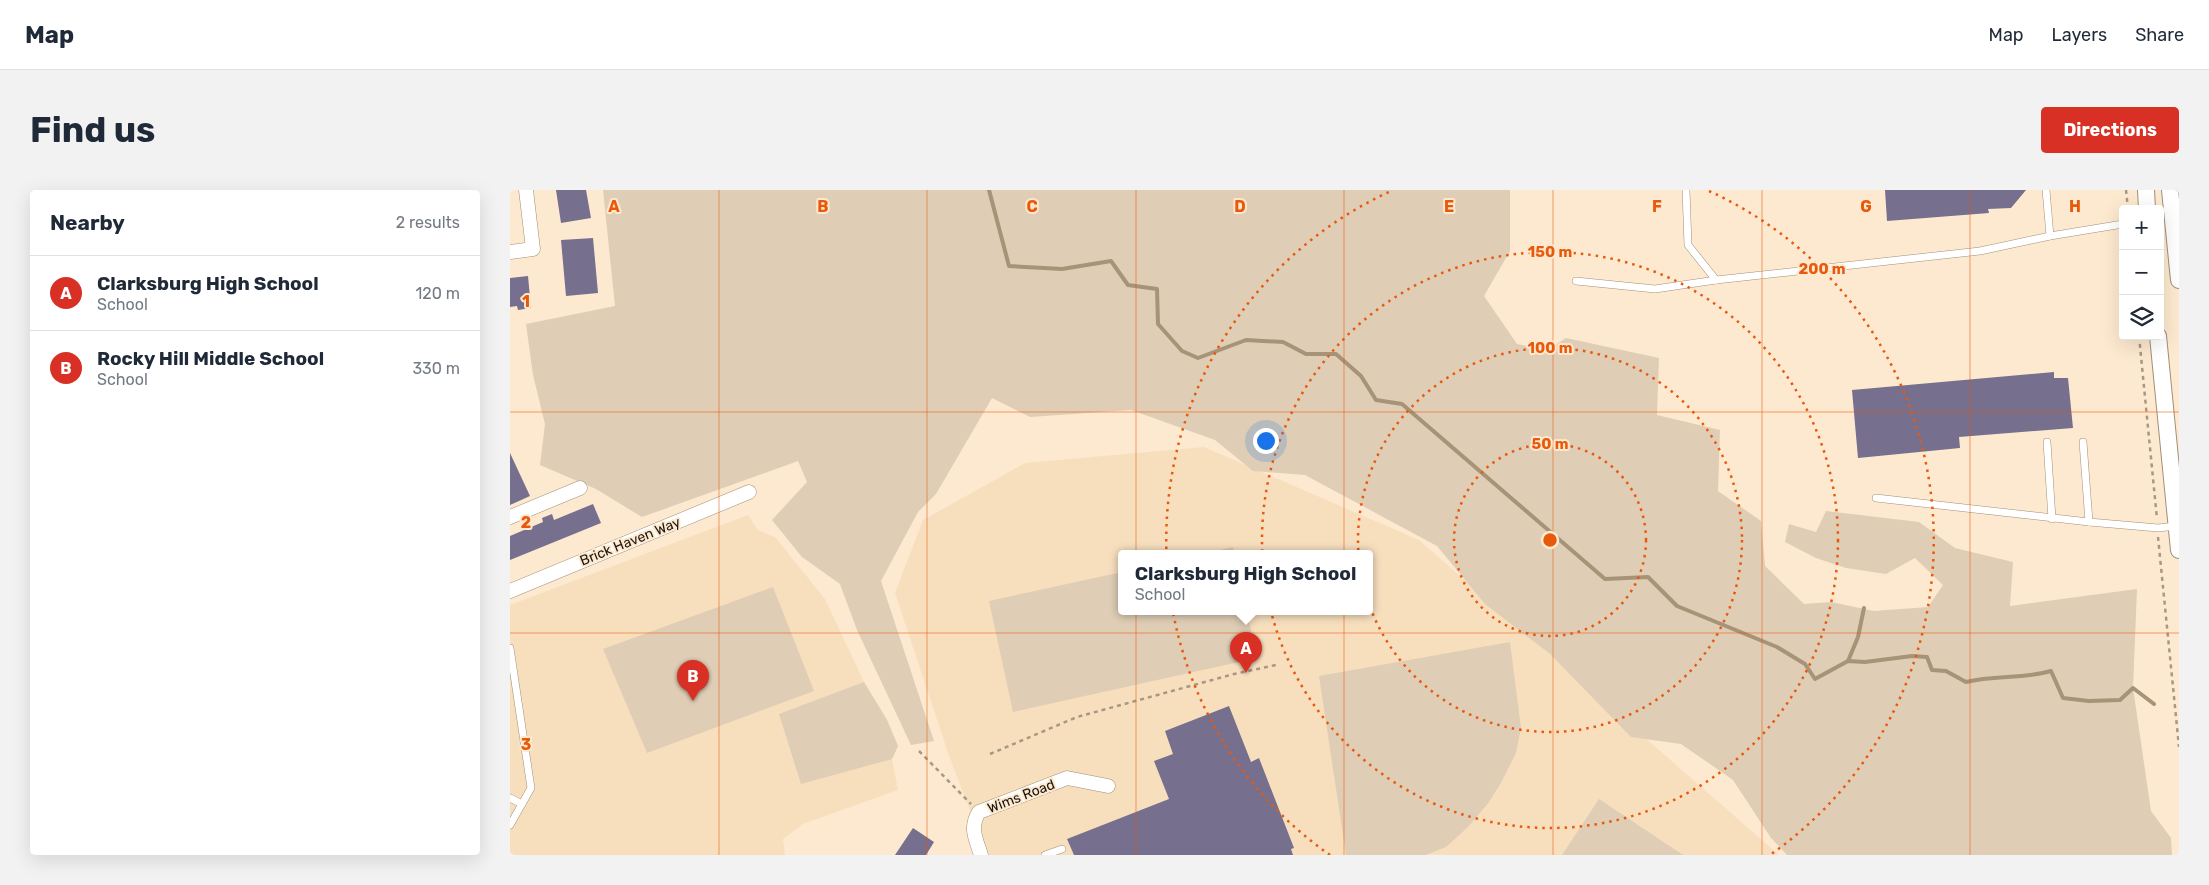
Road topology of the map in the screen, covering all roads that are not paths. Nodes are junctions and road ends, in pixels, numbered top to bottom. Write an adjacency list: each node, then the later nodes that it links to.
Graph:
1 (526, 190): 9 (street)
2 (1686, 190): 10 (lane)
3 (2046, 190): 8 (lane)
4 (2146, 190): 6 (street)
5 (2169, 200): 11 (street)
6 (2147, 205)
7 (2119, 225): 8 (lane)
8 (2050, 236): 10 (lane)
9 (510, 252)
10 (1716, 280): 12 (lane)
11 (2179, 280)
12 (1576, 281)
13 (2158, 340): 22 (street)
14 (2047, 442): 20 (lane)
15 (2083, 442): 21 (lane)
16 (580, 488): 19 (street)
17 (749, 492): 24 (street, Brick Haven Way)
18 (1876, 498): 20 (lane)
19 (510, 517)
20 (2052, 519): 21 (lane)
21 (2088, 522): 22 (lane)
22 (2178, 526): 23 (street)
23 (2179, 550)
24 (510, 591)
25 (510, 648): 28 (lane)
26 (1108, 786): 31 (street, Wims Road)
27 (510, 798): 28 (lane)
28 (522, 804): 29 (lane)
29 (510, 825)
30 (1062, 849): 32 (lane)
31 (981, 855)
32 (1044, 855)

